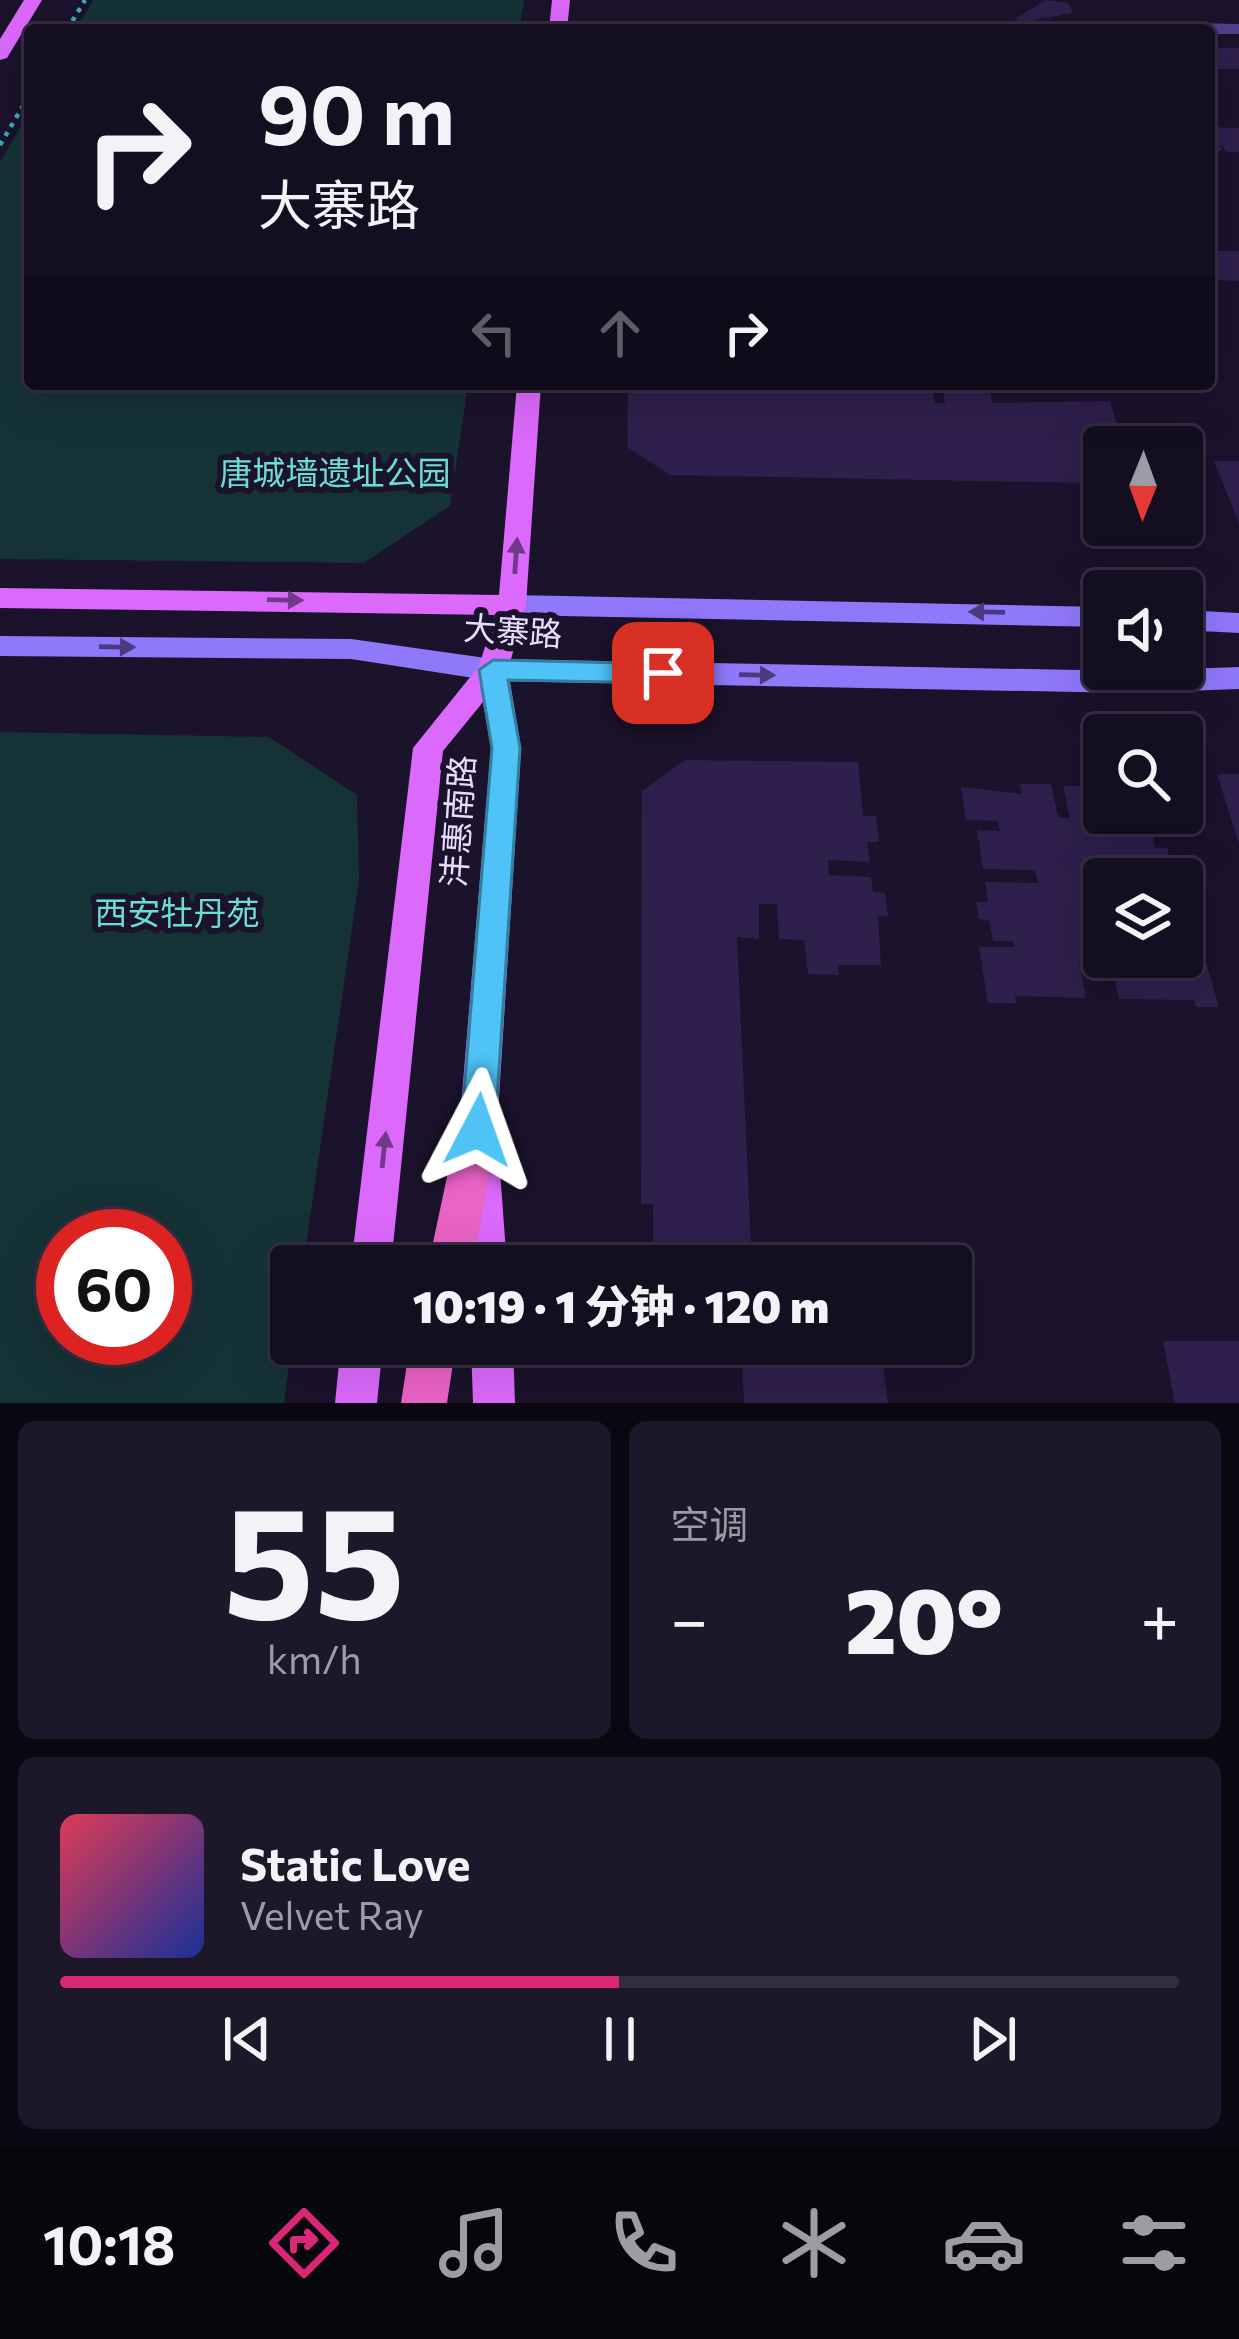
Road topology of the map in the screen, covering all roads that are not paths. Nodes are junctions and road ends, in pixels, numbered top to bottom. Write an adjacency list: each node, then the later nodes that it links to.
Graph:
1 (33, 0): 2 (main road)
2 (0, 54)
3 (529, 390): 5 (main road, 沣惠南路, one-way to 3)
4 (0, 598): 5 (main road, one-way to 5)
5 (512, 605): 6 (main road, 大寨路, one-way to 5); 10 (main road, 沣惠南路)
6 (1083, 616)
7 (1203, 621): 8 (main road)
8 (1239, 623)
9 (0, 646): 10 (main road, 大寨路, one-way to 10)
10 (493, 670): 11 (main road, 大寨路, one-way to 11); 12 (main road, 沣惠南路); 13 (main road, one-way to 10)
11 (1239, 677)
12 (478, 1130): 14 (highway); 15 (main road, 沣惠南路)
13 (373, 1245)
14 (453, 1245)
15 (486, 1245)
16 (360, 1365): 19 (main road)
17 (430, 1365): 20 (highway)
18 (493, 1365): 21 (main road)
19 (356, 1403)
20 (424, 1403)
21 (494, 1403)

